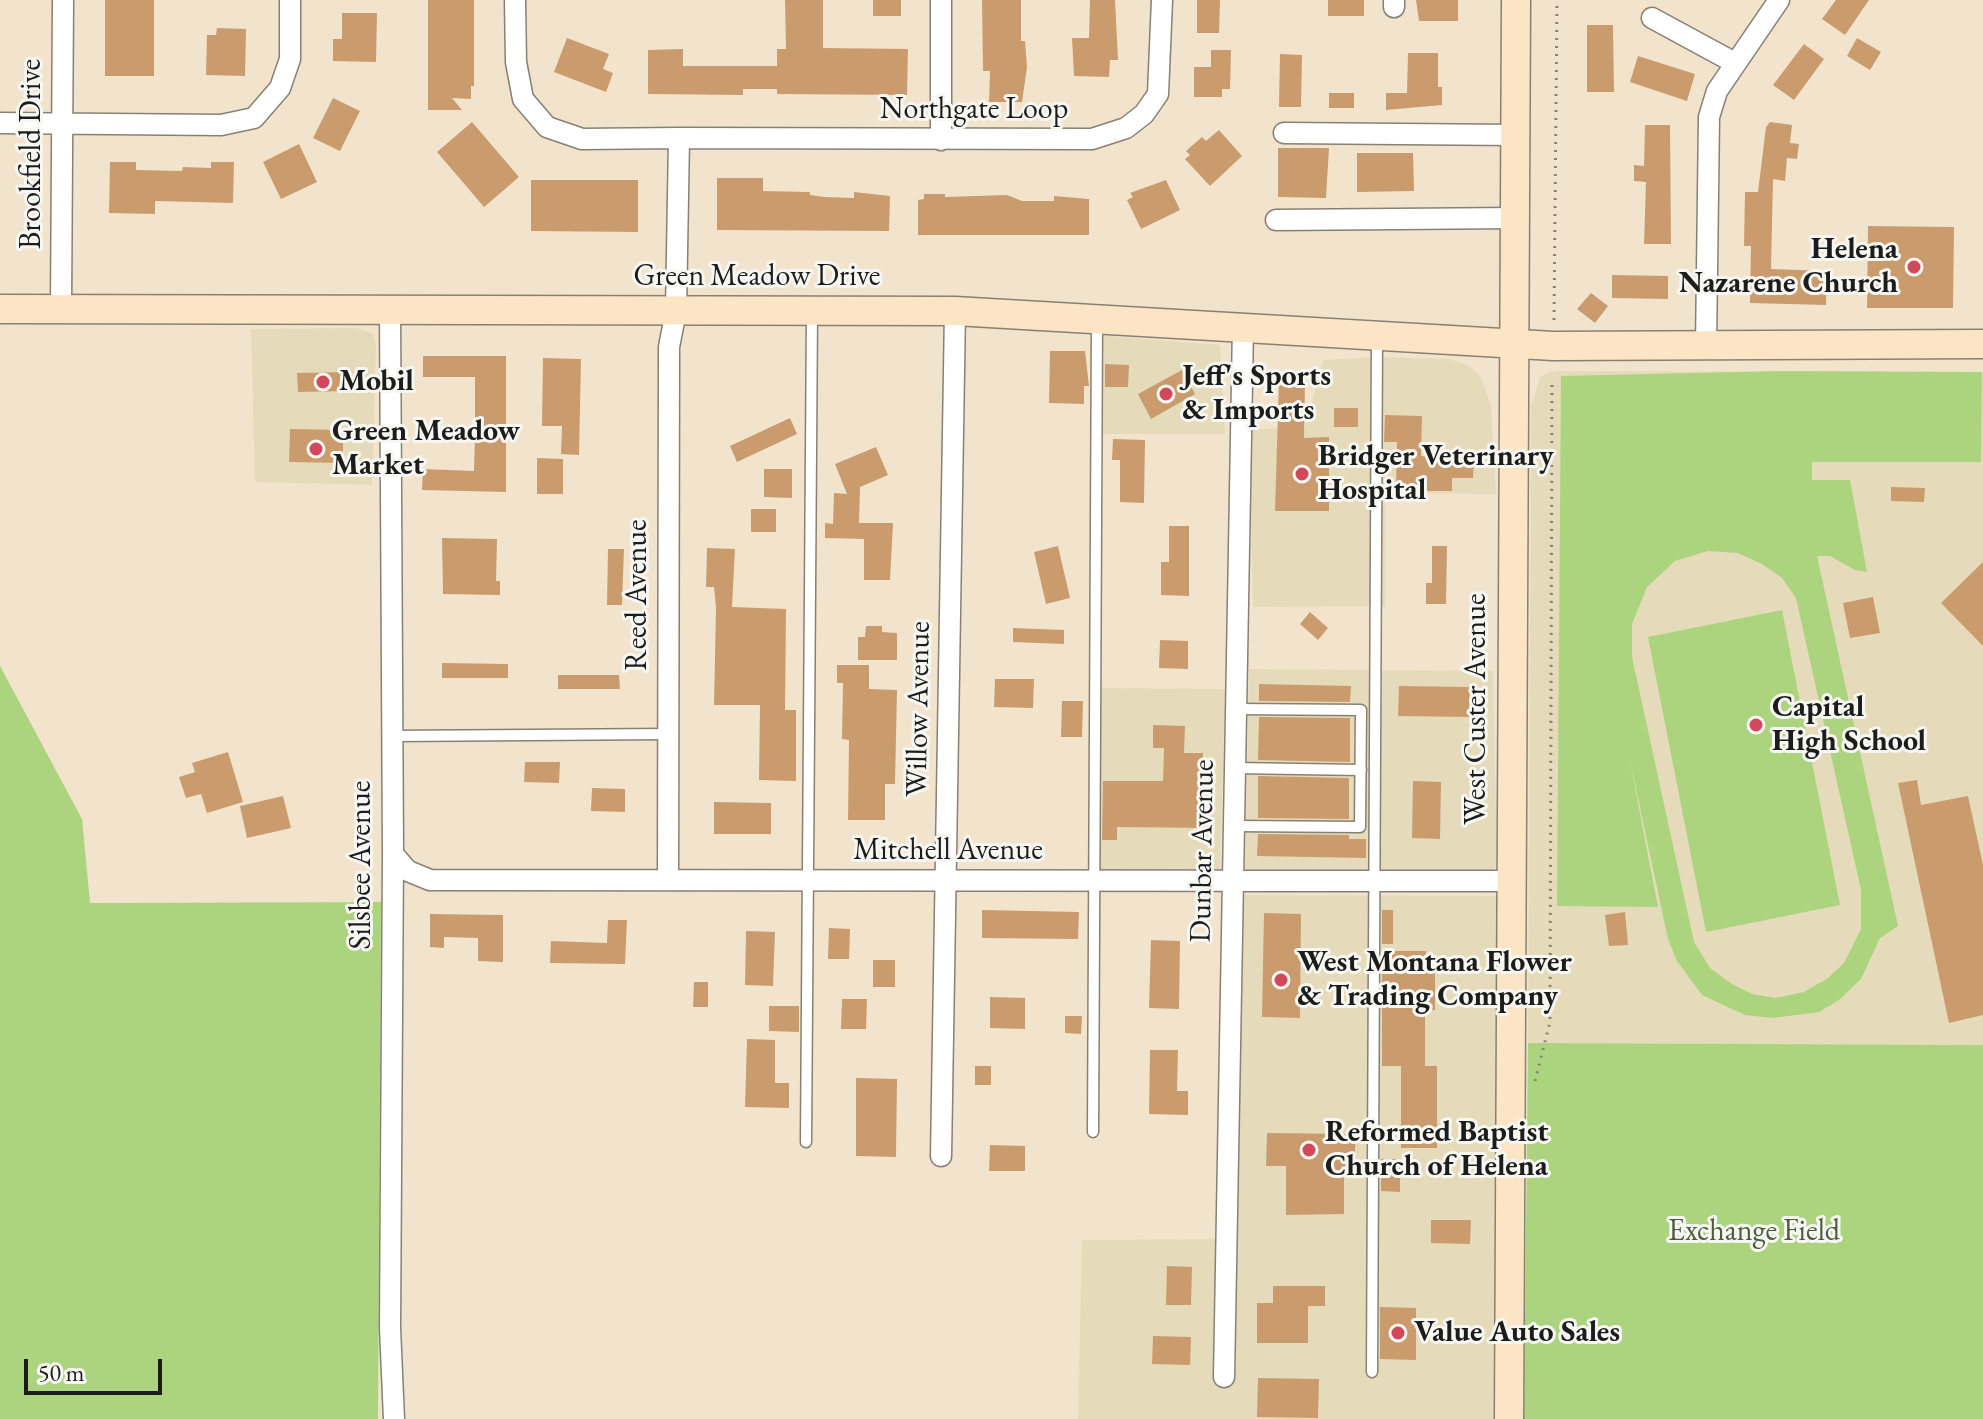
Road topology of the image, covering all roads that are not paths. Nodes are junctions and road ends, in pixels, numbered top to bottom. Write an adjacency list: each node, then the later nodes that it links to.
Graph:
1 (63, 0): 11 (street, Brookfield Drive)
2 (290, 0): 11 (street)
3 (515, 0): 14 (street, Northgate Loop)
4 (941, 0): 15 (street)
5 (1162, 0): 15 (street, Northgate Loop)
6 (1516, 0): 13 (main road, West Custer Avenue)
7 (1779, 0): 9 (street)
8 (1652, 18): 9 (street)
9 (1735, 63): 29 (street)
10 (0, 123): 11 (street)
11 (62, 124): 19 (street, Brookfield Drive)
12 (1284, 133): 13 (street)
13 (1515, 135): 16 (main road, West Custer Avenue)
14 (679, 138): 15 (street, Northgate Loop); 21 (street, Reed Avenue)
15 (941, 140)
16 (1515, 218): 17 (street); 28 (main road, West Custer Avenue)
17 (1276, 220)
18 (0, 309): 19 (main road, Green Meadow Drive)
19 (61, 309): 20 (main road, Green Meadow Drive)
20 (390, 310): 21 (main road, Green Meadow Drive); 32 (street, Silsbee Avenue)
21 (676, 311): 22 (main road, Green Meadow Drive); 31 (street, Reed Avenue)
22 (812, 311): 23 (main road, Green Meadow Drive); 38 (lane)
23 (955, 311): 24 (main road, Green Meadow Drive); 39 (street, Willow Avenue)
24 (1097, 318): 25 (main road, Green Meadow Drive); 40 (lane)
25 (1243, 326): 26 (main road, Green Meadow Drive); 30 (street, Dunbar Avenue)
26 (1377, 334): 28 (main road, Green Meadow Drive); 43 (lane)
27 (1983, 344): 29 (main road, Green Meadow Drive)
28 (1514, 345): 29 (main road, Green Meadow Drive); 41 (main road, West Custer Avenue)
29 (1706, 347)
30 (1236, 709): 33 (street, Dunbar Avenue); 34 (lane)
31 (668, 734): 32 (lane); 37 (street, Reed Avenue)
32 (392, 736): 36 (street, Silsbee Avenue)
33 (1235, 768): 34 (lane); 35 (street, Dunbar Avenue)
34 (1361, 770): 35 (lane)
35 (1234, 826): 42 (street, Dunbar Avenue)
36 (393, 854): 37 (street, Mitchell Avenue); 49 (street, Silsbee Avenue)
37 (668, 880): 38 (street, Mitchell Avenue)
38 (810, 881): 39 (street, Mitchell Avenue); 45 (lane)
39 (945, 881): 40 (street, Mitchell Avenue); 46 (street, Willow Avenue)
40 (1096, 881): 42 (street, Mitchell Avenue); 44 (lane)
41 (1511, 881): 43 (street, Mitchell Avenue); 50 (main road, West Custer Avenue)
42 (1233, 882): 43 (street, Mitchell Avenue); 48 (street, Dunbar Avenue)
43 (1376, 882): 47 (lane)
44 (1093, 1132)
45 (806, 1142)
46 (941, 1156)
47 (1372, 1372)
48 (1224, 1377)
49 (394, 1419)
50 (1509, 1419)

